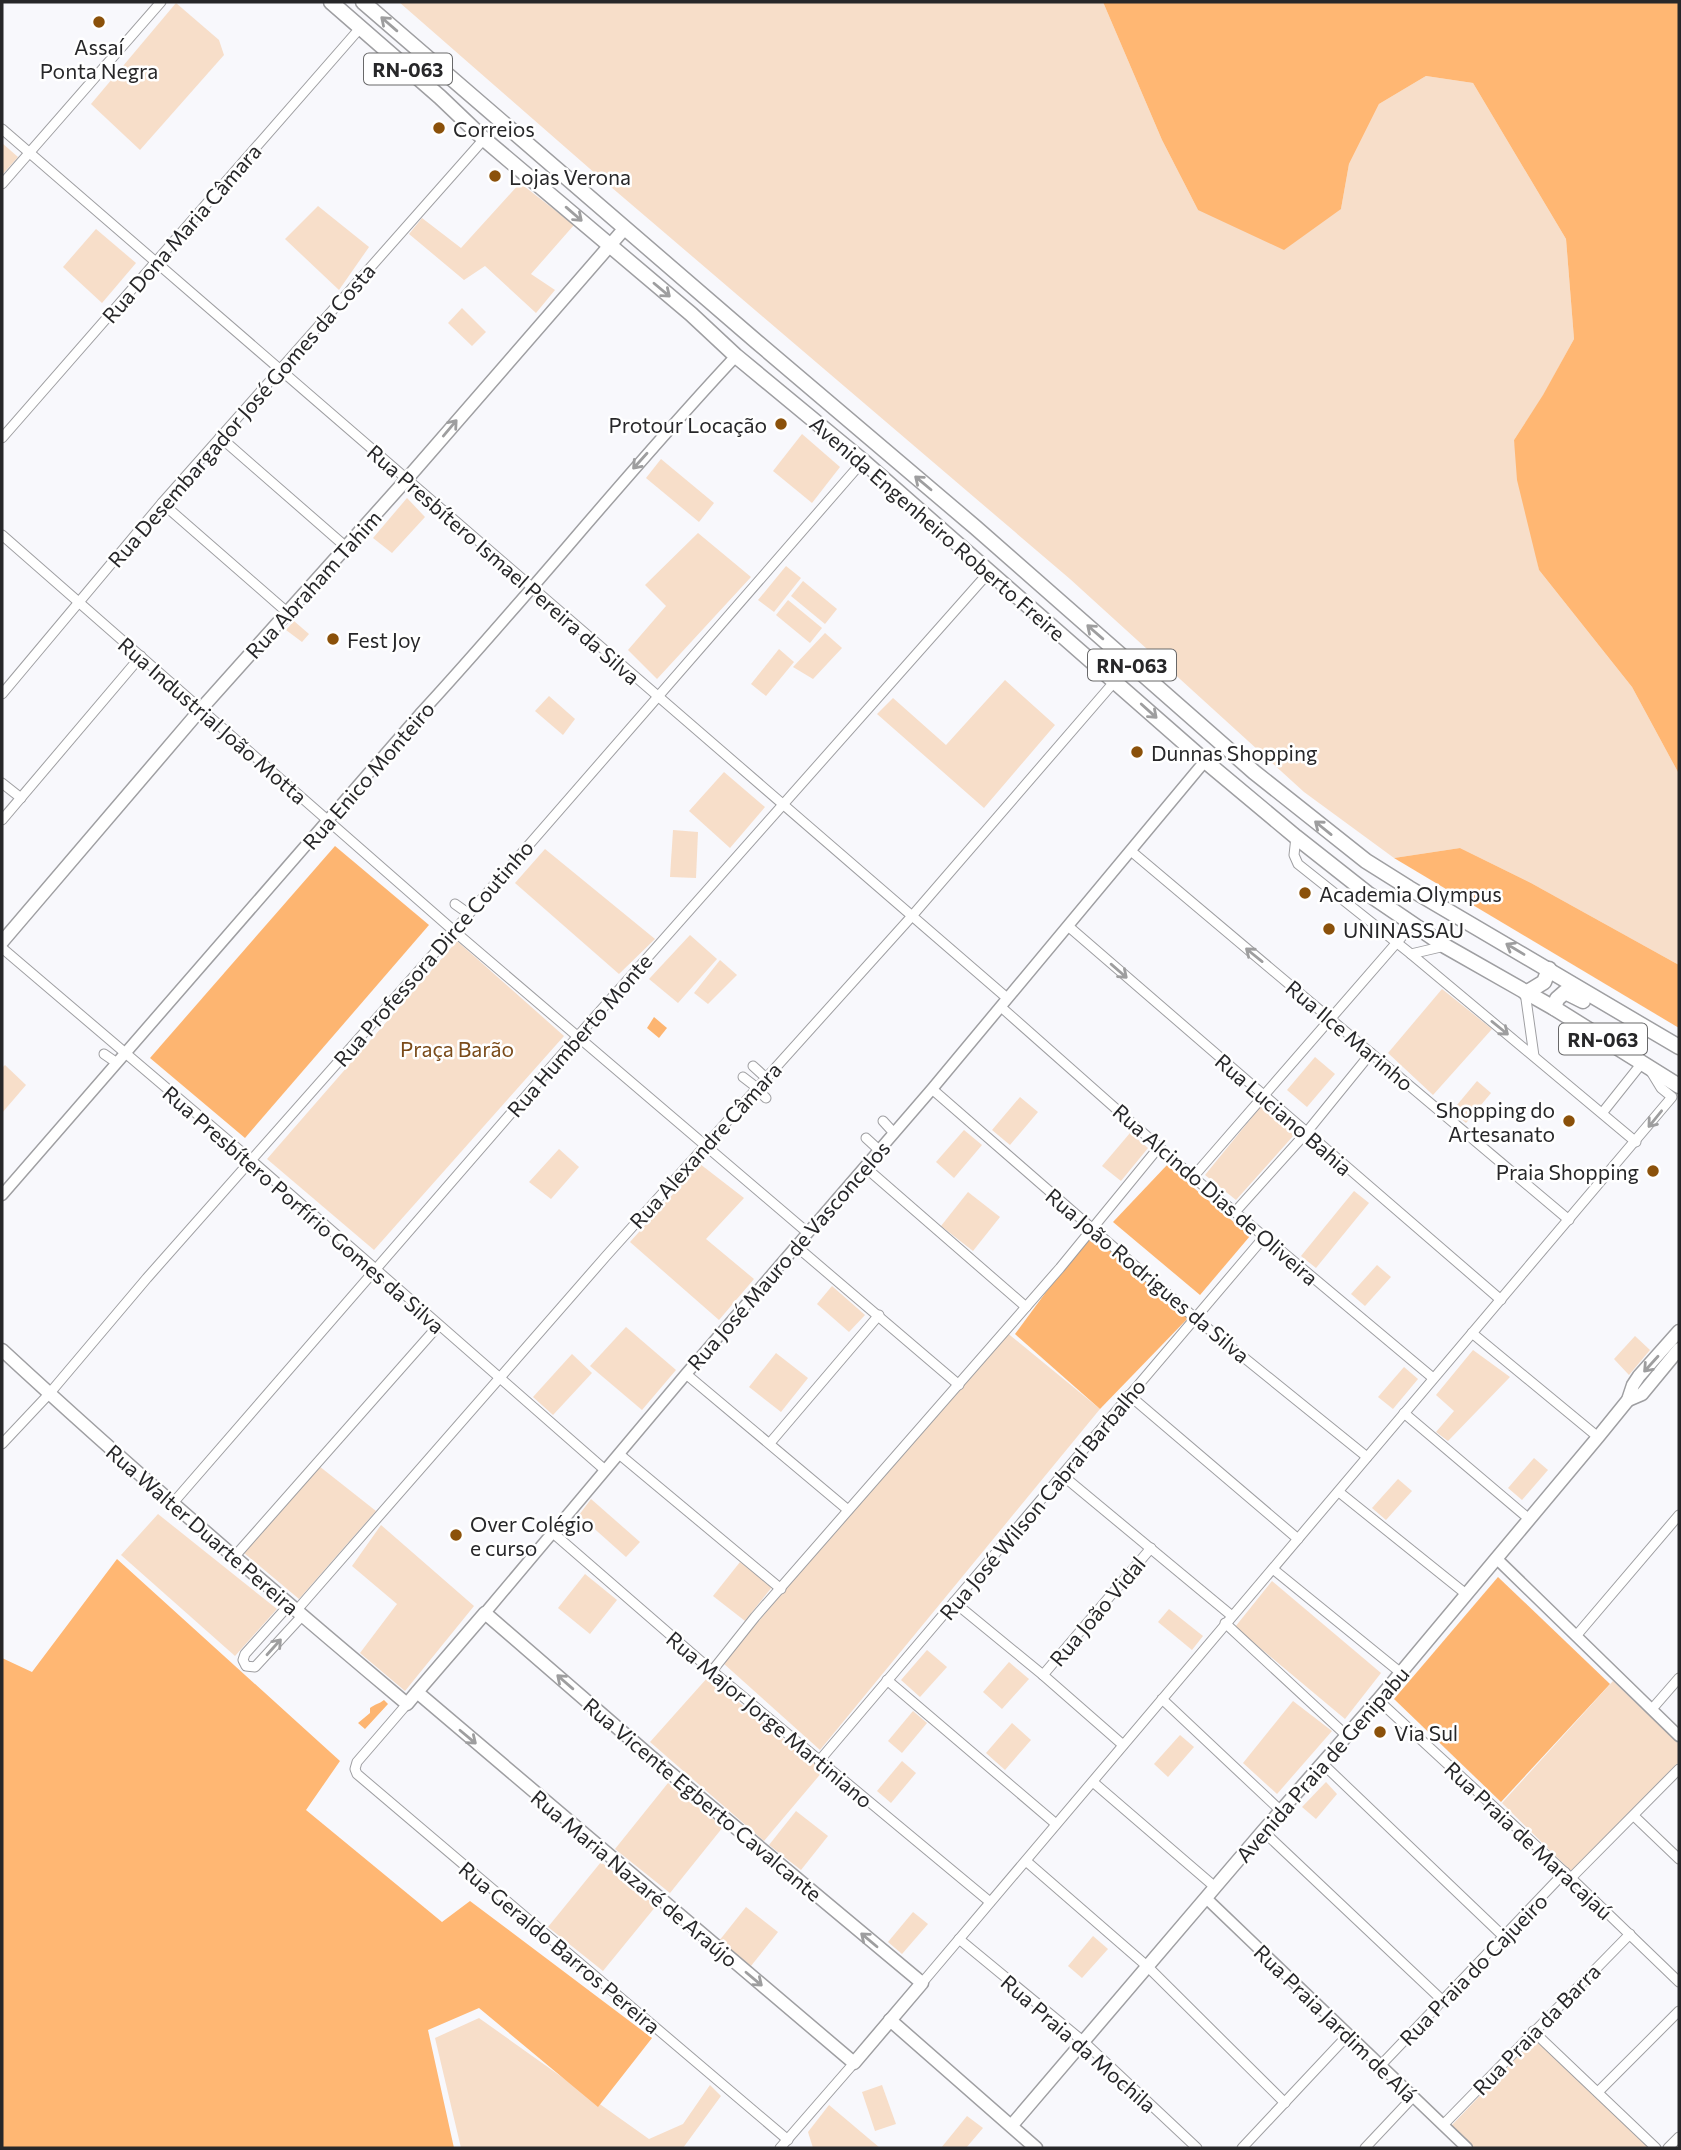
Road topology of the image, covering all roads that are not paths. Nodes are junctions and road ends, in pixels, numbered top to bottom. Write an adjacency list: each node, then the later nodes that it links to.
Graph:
1 (161, 2): 7 (street)
2 (331, 2): 4 (main road, Avenida Engenheiro Roberto Freire / RN-063)
3 (363, 2): 9 (main road, Avenida Engenheiro Roberto Freire / RN-063, one-way to 3)
4 (360, 27): 6 (main road, Avenida Engenheiro Roberto Freire / RN-063); 11 (street, Rua Dona Maria Câmara)
5 (2, 129): 7 (street, Rua Presbítero Ismael Pereira da Silva)
6 (484, 139): 10 (main road, Avenida Engenheiro Roberto Freire / RN-063, one-way to 10); 15 (street, Rua Desembargador José Gomes da Costa)
7 (30, 152): 8 (street); 11 (street, Rua Presbítero Ismael Pereira da Silva)
8 (2, 184)
9 (625, 228): 10 (main road, Rua Abraham Tahim); 13 (main road, Avenida Engenheiro Roberto Freire / RN-063)
10 (610, 246): 12 (main road, Avenida Engenheiro Roberto Freire / RN-063, one-way to 12); 19 (main road, Rua Abraham Tahim, one-way to 10)
11 (155, 261): 15 (street, Rua Presbítero Ismael Pereira da Silva); 17 (street, Rua Dona Maria Câmara)
12 (691, 314): 13 (main road); 14 (main road, Avenida Engenheiro Roberto Freire / RN-063)
13 (757, 342): 51 (main road, Avenida Engenheiro Roberto Freire / RN-063, one-way to 13)
14 (736, 356): 18 (main road, Avenida Engenheiro Roberto Freire / RN-063); 24 (street, Rua Enico Monteiro, one-way to 24)
15 (279, 370): 16 (street, Rua Desembargador José Gomes da Costa); 19 (street, Rua Presbítero Ismael Pereira da Silva)
16 (220, 437): 20 (street, Rua Desembargador José Gomes da Costa); 22 (street)
17 (2, 438)
18 (863, 461): 23 (main road, Avenida Engenheiro Roberto Freire / RN-063); 30 (street, Rua Professora Dirce Coutinho)
19 (406, 480): 22 (main road, Rua Abraham Tahim); 24 (street, Rua Presbítero Ismael Pereira da Silva)
20 (162, 503): 25 (street, Rua Desembargador José Gomes da Costa); 26 (street)
21 (2, 535): 25 (street, Rua Industrial João Motta)
22 (346, 547): 26 (main road, Rua Abraham Tahim)
23 (990, 571): 28 (main road, Avenida Engenheiro Roberto Freire / RN-063); 35 (street, Rua Humberto Monte)
24 (532, 587): 30 (street, Rua Presbítero Ismael Pereira da Silva); 37 (street, Rua Enico Monteiro)
25 (79, 603): 27 (street, Rua Industrial João Motta); 29 (street, Rua Desembargador José Gomes da Costa)
26 (288, 613): 31 (main road, Rua Abraham Tahim)
27 (141, 656): 31 (street, Rua Industrial João Motta); 34 (street)
28 (1115, 681): 32 (main road, Avenida Engenheiro Roberto Freire / RN-063, one-way to 32); 42 (street, Rua Alexandre Câmara)
29 (2, 694)
30 (657, 696): 35 (street, Rua Presbítero Ismael Pereira da Silva); 41 (street, Rua Professora Dirce Coutinho)
31 (201, 709): 37 (street, Rua Industrial João Motta); 47 (main road, Rua Abraham Tahim)
32 (1205, 761): 38 (main road, Avenida Engenheiro Roberto Freire / RN-063); 39 (street, Rua José Mauro de Vasconcelos)
33 (2, 782): 34 (street)
34 (21, 798): 36 (street)
35 (783, 804): 42 (street, Rua Presbítero Ismael Pereira da Silva); 57 (street, Rua Humberto Monte)
36 (2, 820)
37 (328, 820): 45 (street, Rua Industrial João Motta); 61 (street, Rua Enico Monteiro)
38 (1296, 837): 43 (main road, Avenida Engenheiro Roberto Freire / RN-063); 46 (street)
39 (1131, 851): 44 (street, Rua José Mauro de Vasconcelos); 55 (street, Rua Ilce Marinho, one-way to 39)
40 (455, 904): 41 (street)
41 (469, 914): 45 (street, Rua Professora Dirce Coutinho)
42 (912, 916): 53 (street, Rua Presbítero Ismael Pereira da Silva); 67 (street, Rua Alexandre Câmara)
43 (1412, 925): 46 (street); 48 (main road, Avenida Engenheiro Roberto Freire / RN-063)
44 (1068, 926): 53 (street, Rua José Mauro de Vasconcelos); 71 (street, Rua Luciano Bahia, one-way to 71)
45 (454, 931): 57 (street, Rua Industrial João Motta); 82 (street, Rua Professora Dirce Coutinho)
46 (1396, 941): 50 (street); 55 (street)
47 (2, 942)
48 (1444, 946): 50 (street); 52 (main road, Avenida Engenheiro Roberto Freire / RN-063)
49 (2, 948): 61 (street, Rua Presbítero Porfírio Gomes da Silva)
50 (1411, 954): 62 (street, one-way to 62)
51 (1549, 969): 52 (main road); 56 (main road, Avenida Engenheiro Roberto Freire / RN-063)
52 (1526, 993): 54 (main road, Avenida Engenheiro Roberto Freire / RN-063); 62 (street)
53 (1004, 1003): 69 (street, Rua José Mauro de Vasconcelos); 80 (street, Rua Alcindo Dias de Oliveira)
54 (1554, 1008): 56 (main road); 64 (main road, Avenida Engenheiro Roberto Freire / RN-063)
55 (1330, 1017): 59 (street, Rua Ilce Marinho); 71 (street)
56 (1629, 1017): 58 (main road, Avenida Engenheiro Roberto Freire / RN-063)
57 (578, 1036): 79 (street, Rua Industrial João Motta); 92 (street, Rua Humberto Monte)
58 (1679, 1047)
59 (1371, 1053): 76 (street); 87 (street, Rua Ilce Marinho)
60 (104, 1054): 63 (street)
61 (125, 1054): 63 (street, Rua Enico Monteiro); 82 (street, Rua Presbítero Porfírio Gomes da Silva)
62 (1534, 1056): 73 (street)
63 (117, 1063): 85 (street, Rua Enico Monteiro)
64 (1645, 1064): 70 (main road, Avenida Engenheiro Roberto Freire / RN-063); 73 (street)
65 (753, 1066): 67 (street)
66 (743, 1077): 68 (street)
67 (765, 1077): 68 (street, Rua Alexandre Câmara)
68 (756, 1088): 72 (street); 79 (street, Rua Alexandre Câmara)
69 (932, 1089): 75 (street, Rua José Mauro de Vasconcelos); 88 (street, Rua João Rodrigues da Silva)
70 (1677, 1095): 78 (street, one-way to 78)
71 (1264, 1097): 76 (street, Rua Luciano Bahia); 84 (street)
72 (766, 1098)
73 (1602, 1112): 78 (street)
74 (883, 1121): 75 (street)
75 (894, 1133): 81 (street, Rua José Mauro de Vasconcelos)
76 (1306, 1133): 86 (street); 93 (street, Rua Luciano Bahia)
77 (866, 1138): 81 (street)
78 (1636, 1142): 87 (street)
79 (705, 1145): 89 (street, Rua Industrial João Motta); 103 (street, Rua Alexandre Câmara)
80 (1159, 1147): 84 (street, Rua Alcindo Dias de Oliveira); 88 (street)
81 (879, 1150): 83 (street, Rua José Mauro de Vasconcelos)
82 (251, 1160): 92 (street, Rua Presbítero Porfírio Gomes da Silva); 106 (street, Rua Professora Dirce Coutinho)
83 (865, 1167): 89 (street, Rua José Mauro de Vasconcelos); 94 (street)
84 (1193, 1177): 86 (street, Rua Alcindo Dias de Oliveira)
85 (2, 1195)
86 (1235, 1212): 90 (street, Rua Alcindo Dias de Oliveira)
87 (1569, 1220): 93 (street)
88 (1092, 1227): 94 (street); 96 (street, Rua João Rodrigues da Silva)
89 (808, 1233): 91 (street, Rua José Mauro de Vasconcelos)
90 (1265, 1236): 96 (street, Rua José Wilson Cabral Barbalho); 104 (street, Rua Alcindo Dias de Oliveira)
91 (796, 1246): 95 (street); 102 (street, Rua José Mauro de Vasconcelos)
92 (376, 1271): 97 (street, Rua Presbítero Porfírio Gomes da Silva); 118 (street, Rua Humberto Monte)
93 (1502, 1300): 99 (street)
94 (1026, 1307): 105 (street)
95 (879, 1315): 105 (street); 111 (street)
96 (1195, 1318): 107 (street, Rua José Wilson Cabral Barbalho); 114 (street, Rua João Rodrigues da Silva)
97 (438, 1326): 103 (street, Rua Presbítero Porfírio Gomes da Silva); 125 (street)
98 (1679, 1331): 108 (main road, Avenida Praia de Genipabu, one-way to 108)
99 (1472, 1333): 104 (street); 110 (street)
100 (2, 1350): 106 (main road, Rua Walter Duarte Pereira)
101 (1679, 1351): 108 (main road, Avenida Praia de Genipabu)
102 (686, 1374): 111 (street); 113 (street, Rua José Mauro de Vasconcelos)
103 (500, 1378): 115 (street, Rua Presbítero Porfírio Gomes da Silva); 131 (street, Rua Alexandre Câmara)
104 (1433, 1378): 109 (street)
105 (959, 1385): 119 (street)
106 (49, 1394): 112 (street, Rua Professora Dirce Coutinho); 118 (main road, Rua Walter Duarte Pereira)
107 (1129, 1395): 116 (street, Rua José Wilson Cabral Barbalho); 123 (street)
108 (1628, 1400): 110 (main road, Avenida Praia de Genipabu)
109 (1404, 1413): 114 (street); 121 (street)
110 (1598, 1437): 121 (main road, Avenida Praia de Genipabu)
111 (770, 1443): 119 (street)
112 (2, 1444)
113 (619, 1454): 115 (street, Rua José Mauro de Vasconcelos); 128 (street)
114 (1367, 1457): 117 (street)
115 (605, 1470): 122 (street, Rua José Mauro de Vasconcelos)
116 (1062, 1475): 124 (street); 130 (street, Rua José Wilson Cabral Barbalho)
117 (1339, 1492): 123 (street); 129 (street)
118 (173, 1503): 125 (main road, Rua Walter Duarte Pereira)
119 (848, 1510): 128 (street)
120 (1679, 1515): 134 (street)
121 (1528, 1519): 126 (main road, Avenida Praia de Genipabu)
122 (553, 1533): 132 (street, Rua José Mauro de Vasconcelos); 135 (street, Rua Major Jorge Martiniano)
123 (1298, 1539): 127 (street)
124 (1151, 1548): 133 (street); 137 (street, Rua João Vidal)
125 (235, 1556): 131 (main road, Rua Walter Duarte Pereira)
126 (1496, 1558): 129 (main road, Avenida Praia de Genipabu); 134 (street)
127 (1273, 1569): 133 (street); 136 (street)
128 (781, 1589): 135 (street)
129 (1466, 1594): 136 (main road, Avenida Praia de Genipabu)
130 (954, 1602): 137 (street); 139 (street, Rua José Wilson Cabral Barbalho)
131 (296, 1610): 131 (street, one-way to 131); 143 (main road, Rua Walter Duarte Pereira)
132 (485, 1613): 140 (main road, Rua José Mauro de Vasconcelos); 168 (main road, Rua Vicente Egberto Cavalcante, one-way to 132)
133 (1229, 1620): 141 (street); 145 (street)
134 (1576, 1636): 144 (street)
135 (712, 1671): 149 (street, Rua Major Jorge Martiniano)
136 (1401, 1674): 142 (main road, Avenida Praia de Genipabu)
137 (1043, 1675): 147 (street)
138 (1679, 1678): 144 (street)
139 (887, 1681): 149 (street, Rua José Wilson Cabral Barbalho); 155 (street)
140 (417, 1692): 143 (main road, Rua José Mauro de Vasconcelos); 175 (main road, Rua Maria Nazaré de Araújo, one-way to 175)
141 (1162, 1699): 147 (street); 153 (street)
142 (1378, 1700): 145 (main road, Avenida Praia de Genipabu); 159 (street, Rua Praia de Maracajaú)
143 (407, 1704): 148 (street, Rua José Mauro de Vasconcelos)
144 (1652, 1709): 146 (street)
145 (1347, 1736): 150 (main road, Avenida Praia de Genipabu)
146 (1679, 1736)
147 (1123, 1745): 152 (street)
148 (369, 1748): 183 (street, Rua Geraldo Barros Pereira)
149 (819, 1761): 162 (street, Rua Major Jorge Martiniano)
150 (1323, 1764): 153 (main road, Avenida Praia de Genipabu); 164 (street)
151 (1679, 1769): 154 (street, Rua Praia do Cajueiro)
152 (1093, 1782): 155 (street); 160 (street)
153 (1281, 1811): 156 (main road, Avenida Praia de Genipabu)
154 (1634, 1816): 157 (street); 159 (street, Rua Praia do Cajueiro)
155 (1056, 1824): 158 (street)
156 (1263, 1831): 160 (main road, Avenida Praia de Genipabu); 169 (street)
157 (1679, 1859)
158 (1026, 1861): 162 (street); 166 (street)
159 (1568, 1875): 163 (street, Rua Praia de Maracajaú); 164 (street, Rua Praia do Cajueiro)
160 (1215, 1887): 161 (main road, Avenida Praia de Genipabu)
161 (1206, 1898): 166 (main road, Avenida Praia de Genipabu); 173 (street, Rua Praia Jardim de Alá)
162 (990, 1902): 165 (street)
163 (1630, 1934): 167 (street, Rua Praia de Maracajaú); 172 (street, Rua Praia da Barra)
164 (1503, 1936): 169 (street, Rua Praia do Cajueiro)
165 (959, 1939): 168 (street); 174 (street, Rua Praia da Mochila)
166 (1149, 1967): 174 (main road, Avenida Praia de Genipabu); 179 (street)
167 (1679, 1982)
168 (922, 1983): 171 (main road)
169 (1442, 2000): 176 (street, Rua Praia do Cajueiro)
170 (1679, 2011): 177 (street)
171 (890, 2020): 175 (main road); 180 (main road)
172 (1533, 2031): 177 (street); 181 (street, Rua Praia da Barra)
173 (1348, 2035): 176 (street, Rua Praia Jardim de Alá); 179 (street)
174 (1084, 2042): 180 (main road, Avenida Praia de Genipabu); 186 (street, Rua Praia da Mochila)
175 (854, 2063): 183 (street)
176 (1380, 2066): 178 (street, Rua Praia Jardim de Alá)
177 (1598, 2092): 190 (street)
178 (1413, 2097): 181 (street, Rua Praia Jardim de Alá); 188 (street)
179 (1285, 2103): 187 (street)
180 (1013, 2125): 185 (main road)
181 (1443, 2125): 189 (street, Rua Praia Jardim de Alá)
182 (1679, 2137): 191 (street)
183 (788, 2140): 184 (street)
184 (780, 2148)
185 (1036, 2148)
186 (1197, 2148)
187 (1242, 2148)
188 (1365, 2148)
189 (1466, 2148)
190 (1656, 2148)
191 (1668, 2148)

